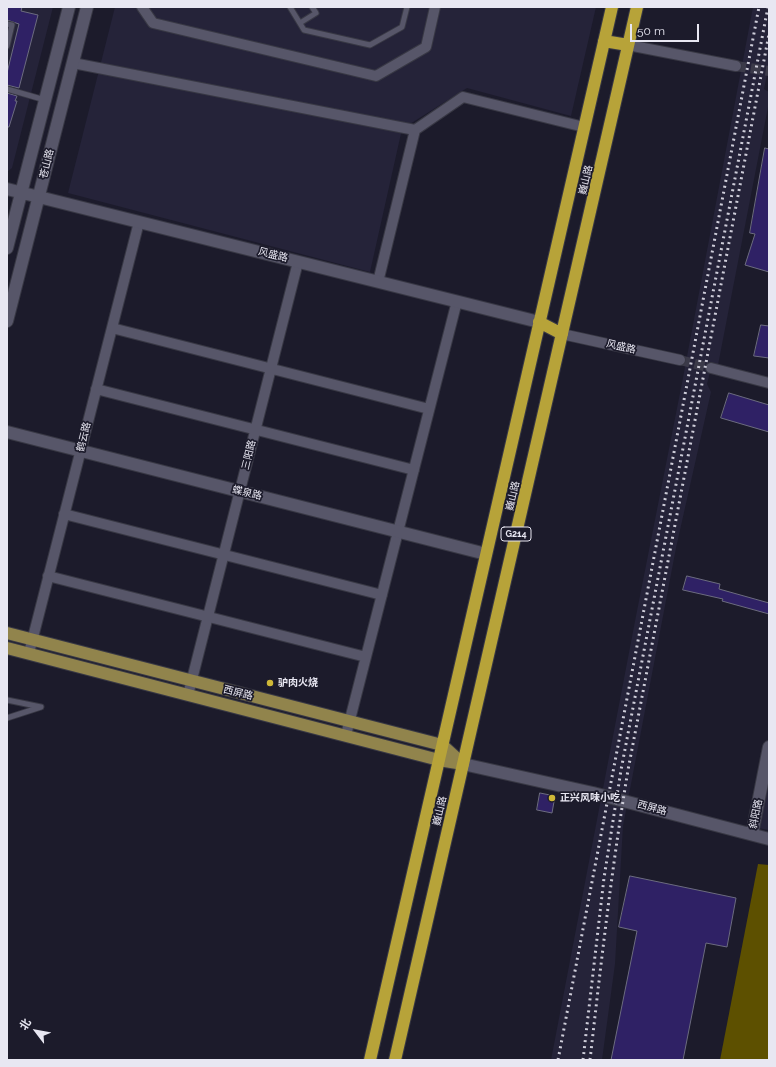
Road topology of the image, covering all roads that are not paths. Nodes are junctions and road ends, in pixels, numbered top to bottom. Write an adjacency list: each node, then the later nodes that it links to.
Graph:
1 (69, 7): 18 (street, 苍山路)
2 (87, 7): 15 (street, 苍山路)
3 (142, 7): 7 (street)
4 (290, 7): 10 (lane)
5 (312, 7): 10 (lane)
6 (407, 7): 10 (lane)
7 (435, 7)
8 (612, 7): 12 (highway, 巍山路 / G214)
9 (637, 7): 13 (highway, 巍山路 / G214)
10 (300, 23)
11 (7, 24): 14 (lane)
12 (604, 41): 13 (highway); 19 (highway, 巍山路 / G214)
13 (628, 45): 16 (street); 32 (highway, 巍山路 / G214)
14 (7, 46)
15 (73, 63): 20 (street); 23 (street, 苍山路)
16 (736, 66)
17 (7, 90): 18 (lane)
18 (45, 100): 22 (street, 苍山路)
19 (584, 127): 20 (street); 30 (highway, 巍山路 / G214)
20 (415, 130): 27 (street)
21 (7, 189): 22 (street, 风盛路)
22 (21, 192): 23 (street, 风盛路); 25 (street, 苍山路)
23 (39, 197): 24 (street, 风盛路); 29 (street, 苍山路)
24 (139, 222): 26 (street, 风盛路); 31 (street, 鹤云路)
25 (7, 248)
26 (298, 262): 27 (street, 风盛路); 35 (street, 三阳路)
27 (378, 282): 28 (street, 风盛路)
28 (457, 301): 30 (street, 风盛路); 38 (street)
29 (7, 321)
30 (539, 322): 32 (highway); 47 (highway, 巍山路 / G214)
31 (112, 328): 35 (street); 37 (street, 鹤云路)
32 (562, 334): 33 (street, 风盛路); 65 (highway, 巍山路 / G214)
33 (680, 360)
34 (712, 368): 36 (street)
35 (271, 369): 38 (street); 39 (street, 三阳路)
36 (769, 383)
37 (96, 389): 39 (street); 41 (street, 鹤云路)
38 (429, 409): 42 (street)
39 (256, 430): 42 (street); 43 (street, 三阳路)
40 (7, 432): 41 (street, 蝶泉路)
41 (80, 451): 43 (street, 蝶泉路); 44 (street, 鹤云路)
42 (414, 470): 45 (street)
43 (240, 492): 45 (street, 蝶泉路); 46 (street, 三阳路)
44 (64, 514): 46 (street); 48 (street, 鹤云路)
45 (398, 532): 47 (street, 蝶泉路); 49 (street)
46 (224, 554): 49 (street); 50 (street, 三阳路)
47 (486, 554): 62 (highway, 巍山路 / G214)
48 (48, 576): 50 (street); 52 (street, 鹤云路)
49 (382, 595): 55 (street)
50 (208, 617): 55 (street); 56 (street, 三阳路)
51 (7, 633): 52 (main road, 西屏路)
52 (32, 640): 54 (street, 鹤云路); 56 (main road, 西屏路)
53 (7, 648): 54 (main road, 西屏路)
54 (29, 653): 57 (main road, 西屏路)
55 (366, 657): 60 (street)
56 (192, 681): 57 (street, 三阳路); 60 (main road, 西屏路)
57 (188, 695): 61 (main road, 西屏路)
58 (7, 700): 59 (lane)
59 (7, 718)
60 (350, 721): 61 (street); 62 (main road, 西屏路)
61 (346, 736): 64 (main road, 西屏路)
62 (442, 745): 64 (highway, 巍山路 / G214); 65 (main road, 西屏路)
63 (769, 747): 66 (street, 斜阳路)
64 (439, 760): 65 (main road, 西屏路); 68 (highway, 巍山路 / G214)
65 (463, 764): 66 (street, 西屏路); 69 (highway, 巍山路 / G214)
66 (752, 834): 67 (street, 西屏路)
67 (769, 839)
68 (370, 1060)
69 (395, 1060)

